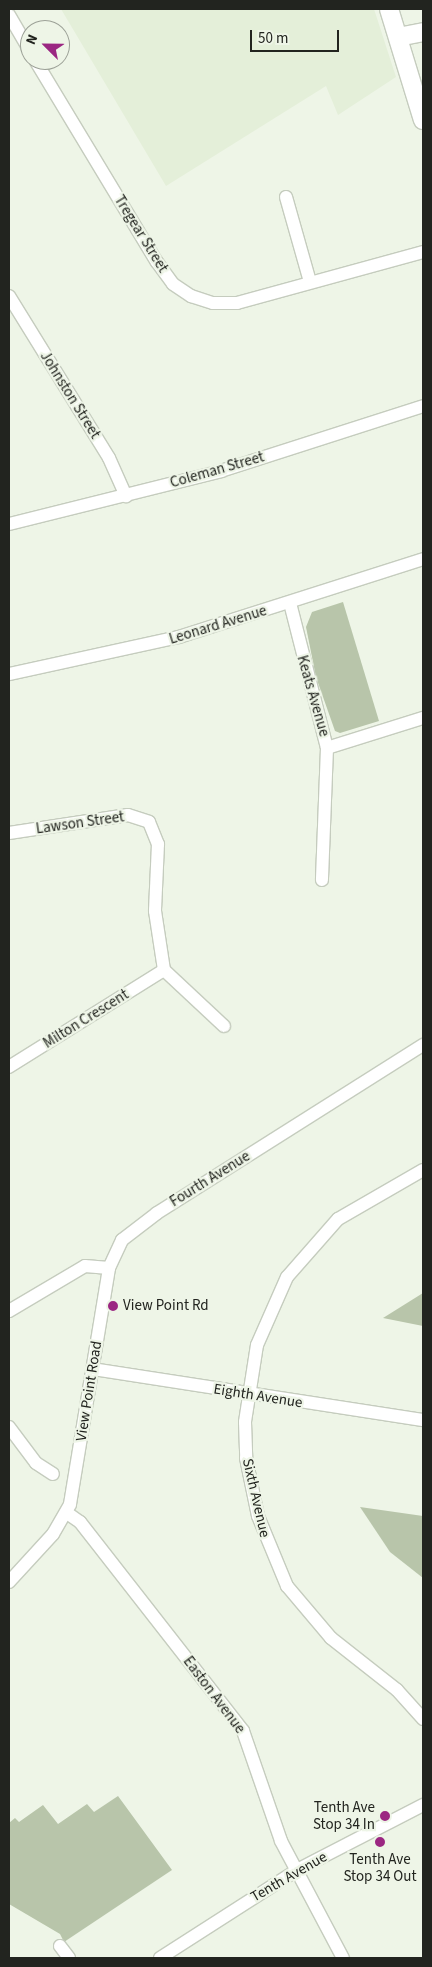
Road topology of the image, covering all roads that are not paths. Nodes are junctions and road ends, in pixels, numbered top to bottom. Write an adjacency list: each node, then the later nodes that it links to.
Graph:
1 (390, 9): 5 (street)
2 (9, 15): 4 (street)
3 (423, 32): 5 (street)
4 (20, 34)
5 (398, 37): 7 (street)
6 (41, 70): 10 (street, Tregear Street)
7 (423, 120)
8 (286, 197): 10 (street)
9 (423, 252): 10 (street, Tregear Street)
10 (310, 282)
11 (9, 296): 13 (street, Johnston Street)
12 (423, 406): 13 (street, Coleman Street)
13 (126, 496): 14 (street, Coleman Street)
14 (9, 524)
15 (423, 559): 16 (street, Leonard Avenue)
16 (290, 603): 17 (street, Leonard Avenue); 19 (street, Keats Avenue)
17 (9, 674)
18 (423, 718): 19 (street)
19 (327, 748): 21 (street, Keats Avenue)
20 (9, 833): 22 (street, Lawson Street)
21 (322, 880)
22 (164, 970): 23 (street); 25 (street, Milton Crescent)
23 (224, 1026)
24 (423, 1045): 27 (street, Fourth Avenue)
25 (9, 1067)
26 (423, 1170): 30 (street, Sixth Avenue)
27 (109, 1268): 28 (street); 29 (street, View Point Road)
28 (9, 1311)
29 (93, 1369): 30 (street, Eighth Avenue); 34 (street, View Point Road)
30 (246, 1394): 31 (street, Eighth Avenue); 36 (street, Sixth Avenue)
31 (423, 1420)
32 (9, 1427): 33 (street)
33 (53, 1474)
34 (67, 1513): 35 (street); 38 (street, Easton Avenue)
35 (9, 1582)
36 (423, 1719)
37 (423, 1805): 38 (street, Tenth Avenue)
38 (297, 1870): 41 (street, Tenth Avenue); 42 (street, Easton Avenue)
39 (60, 1946): 40 (street)
40 (69, 1958)
41 (160, 1958)
42 (343, 1958)

